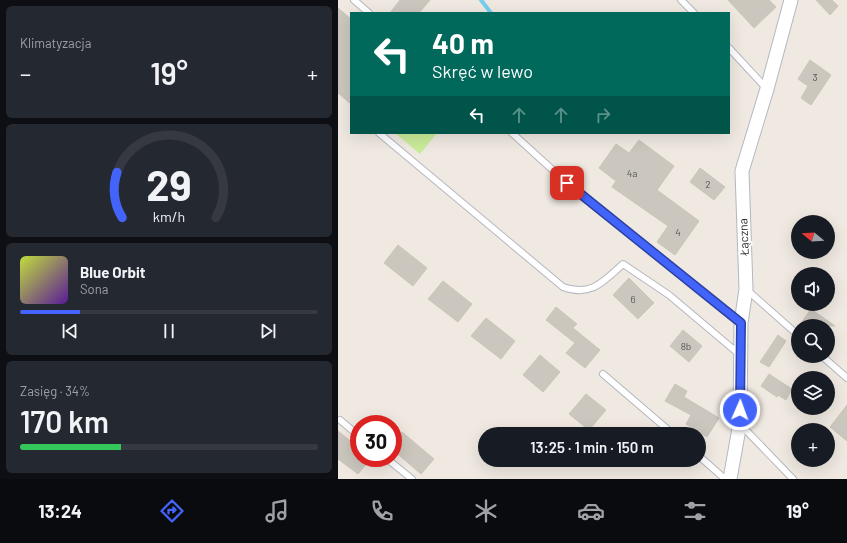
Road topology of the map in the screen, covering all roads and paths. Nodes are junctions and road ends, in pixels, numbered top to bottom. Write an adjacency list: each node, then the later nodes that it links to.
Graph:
1 (354, 0): 4 (lane)
2 (681, 0): 5 (lane)
3 (791, 0): 7 (street, Łączna)
4 (368, 12)
5 (693, 12)
6 (730, 49): 7 (lane)
7 (767, 89): 10 (street, Łączna)
8 (380, 134): 13 (lane)
9 (513, 134): 11 (lane)
10 (746, 290): 11 (street, Łączna); 12 (lane)
11 (741, 323): 13 (street, Łączna)
12 (791, 329)
13 (742, 356): 18 (street, Łączna)
14 (830, 363): 16 (lane)
15 (603, 374): 19 (lane)
16 (847, 378)
17 (340, 420): 20 (lane)
18 (740, 424): 25 (street, Łączna); 26 (lane)
19 (665, 427)
20 (350, 428)
21 (706, 462): 24 (lane)
22 (397, 467): 23 (lane)
23 (412, 479)
24 (726, 479)
25 (730, 479)
26 (793, 479)

